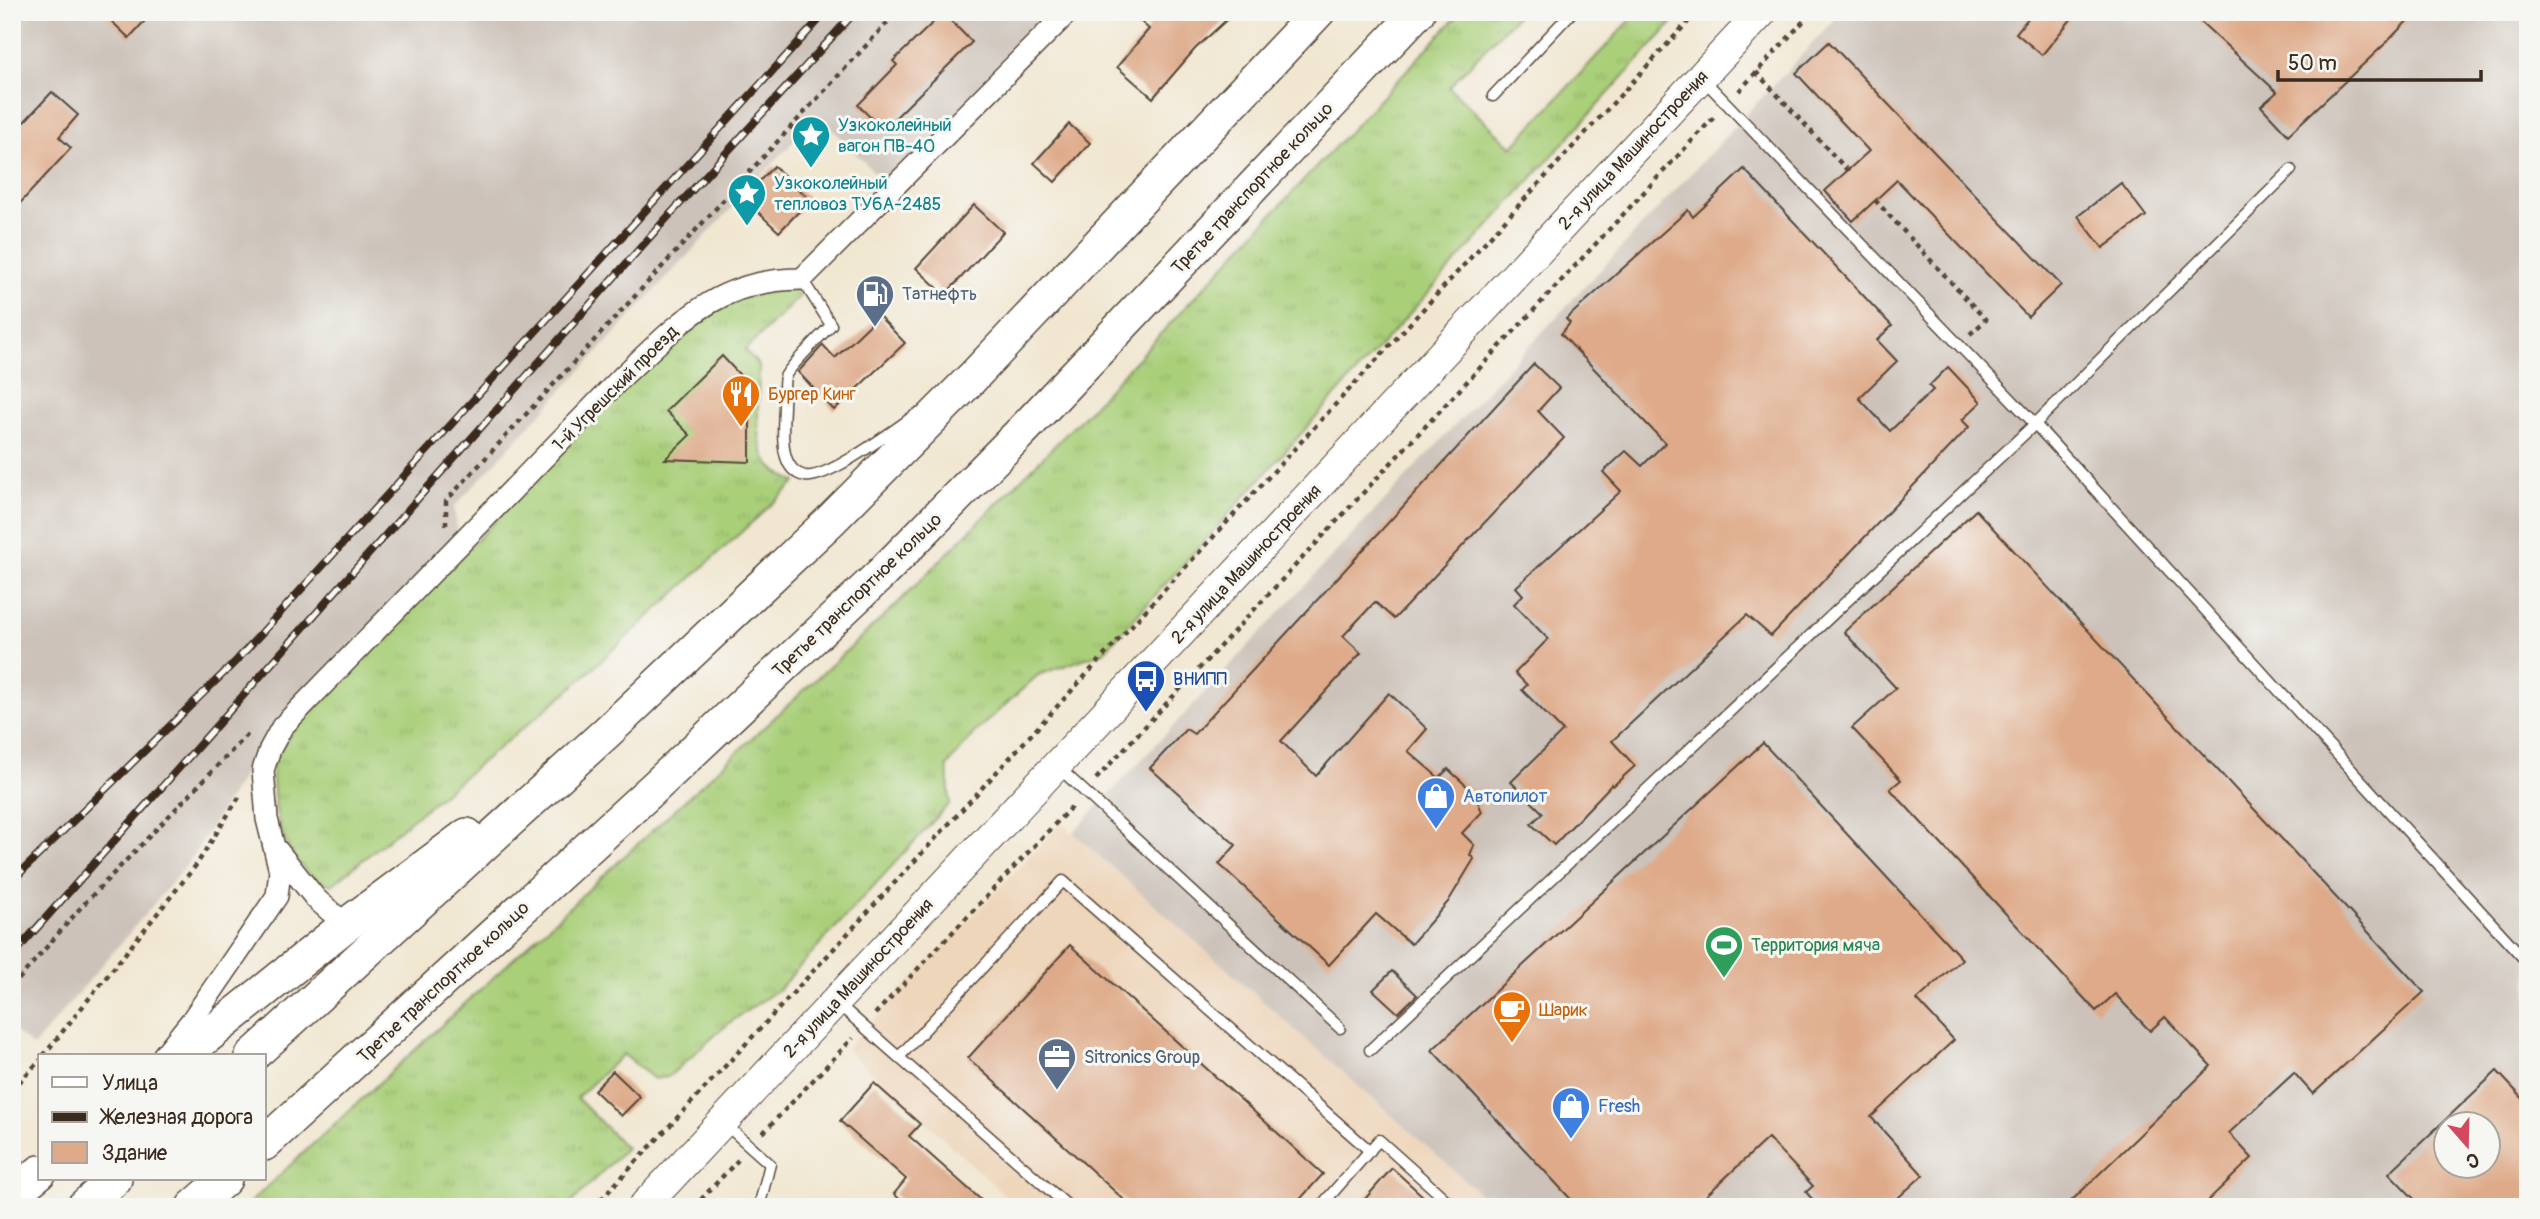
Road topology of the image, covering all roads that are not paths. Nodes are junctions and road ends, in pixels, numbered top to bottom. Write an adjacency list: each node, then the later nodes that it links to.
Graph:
1 (1068, 12): 9 (street)
2 (1318, 12): 10 (main road)
3 (1418, 12): 25 (main road, Третье транспортное кольцо)
4 (1572, 12): 7 (lane)
5 (1762, 12): 6 (main road, 2-я улица Машиностроения)
6 (1701, 77): 11 (lane); 13 (main road, 2-я улица Машиностроения)
7 (1493, 96)
8 (2291, 170): 11 (lane)
9 (802, 279): 10 (lane); 14 (street, 1-й Угрешский проезд)
10 (972, 378): 12 (main road)
11 (2035, 424): 16 (lane); 19 (lane)
12 (607, 732): 15 (main road); 22 (main road)
13 (1057, 766): 17 (main road, 2-я улица Машиностроения); 18 (lane)
14 (276, 848): 15 (street, 1-й Угрешский проезд); 20 (street, 1-й Угрешский проезд)
15 (346, 925): 21 (main road)
16 (2528, 963)
17 (836, 1002): 23 (lane); 24 (main road, 2-я улица Машиностроения)
18 (1340, 1028)
19 (1370, 1050)
20 (165, 1054)
21 (185, 1054)
22 (254, 1054)
23 (899, 1057): 26 (lane); 35 (lane)
24 (723, 1122): 33 (main road, 2-я улица Машиностроения); 34 (lane)
25 (266, 1141)
26 (1370, 1151): 36 (lane); 37 (lane)
27 (38, 1174): 30 (main road)
28 (114, 1180): 31 (main road)
29 (224, 1180): 32 (main road)
30 (12, 1195)
31 (83, 1207)
32 (193, 1207)
33 (643, 1207)
34 (759, 1207)
35 (1069, 1207)
36 (1320, 1207)
37 (1454, 1207)

